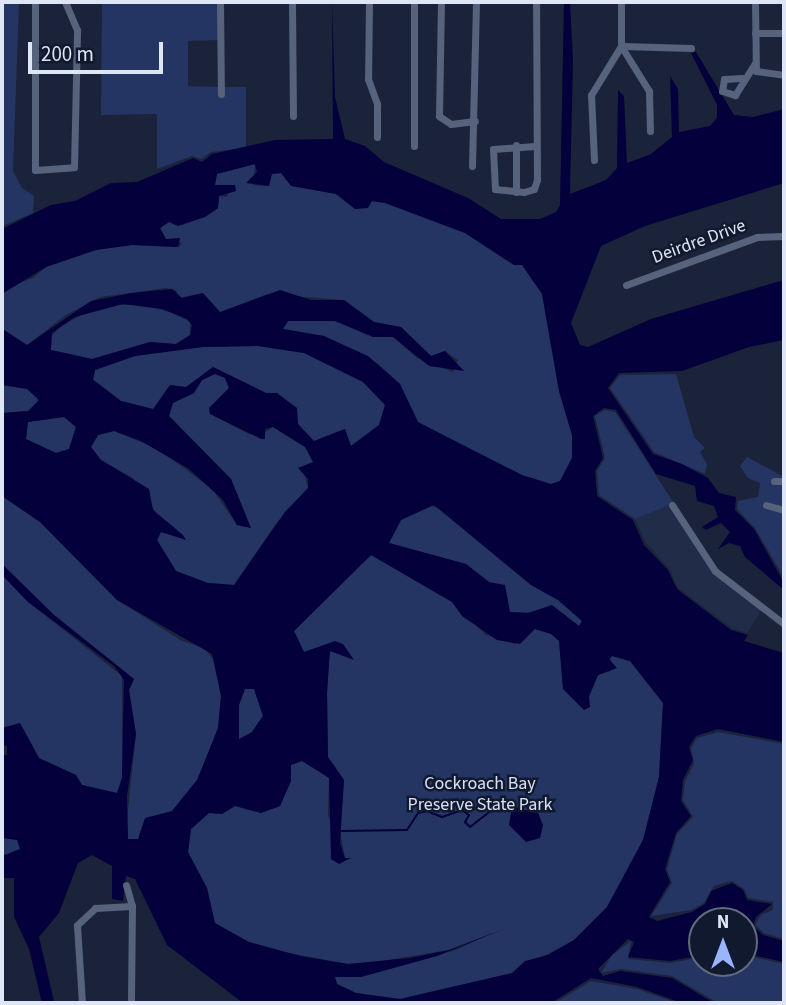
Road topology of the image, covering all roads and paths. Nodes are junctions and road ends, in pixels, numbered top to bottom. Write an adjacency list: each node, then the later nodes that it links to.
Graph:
1 (35, 2): 2 (street)
2 (65, 2)
3 (220, 2): 19 (street)
4 (292, 2): 20 (street)
5 (369, 2): 23 (street)
6 (414, 2): 25 (street)
7 (441, 2): 21 (street)
8 (476, 2): 21 (street)
9 (536, 2): 26 (street)
10 (621, 2): 14 (street)
11 (755, 2): 12 (street)
12 (755, 33): 13 (street); 16 (street)
13 (784, 33)
14 (621, 46): 15 (street); 22 (street); 27 (street)
15 (691, 48)
16 (755, 63): 17 (street); 18 (street)
17 (784, 75)
18 (742, 78): 18 (street)
19 (220, 94)
20 (293, 116)
21 (475, 121): 28 (street)
22 (650, 131)
23 (377, 137)
24 (516, 145): 26 (street); 29 (street); 29 (street)
25 (414, 146)
26 (535, 146): 29 (street)
27 (594, 160)
28 (472, 166)
29 (516, 192)
30 (784, 236): 31 (street, Deirdre Drive)
31 (626, 285)
32 (774, 481): 33 (street)
33 (784, 481)
34 (672, 505): 37 (street)
35 (766, 505): 36 (street)
36 (784, 510)
37 (784, 624)
38 (126, 885): 39 (street)
39 (132, 906): 40 (street); 41 (street)
40 (82, 1003)
41 (131, 1003)

